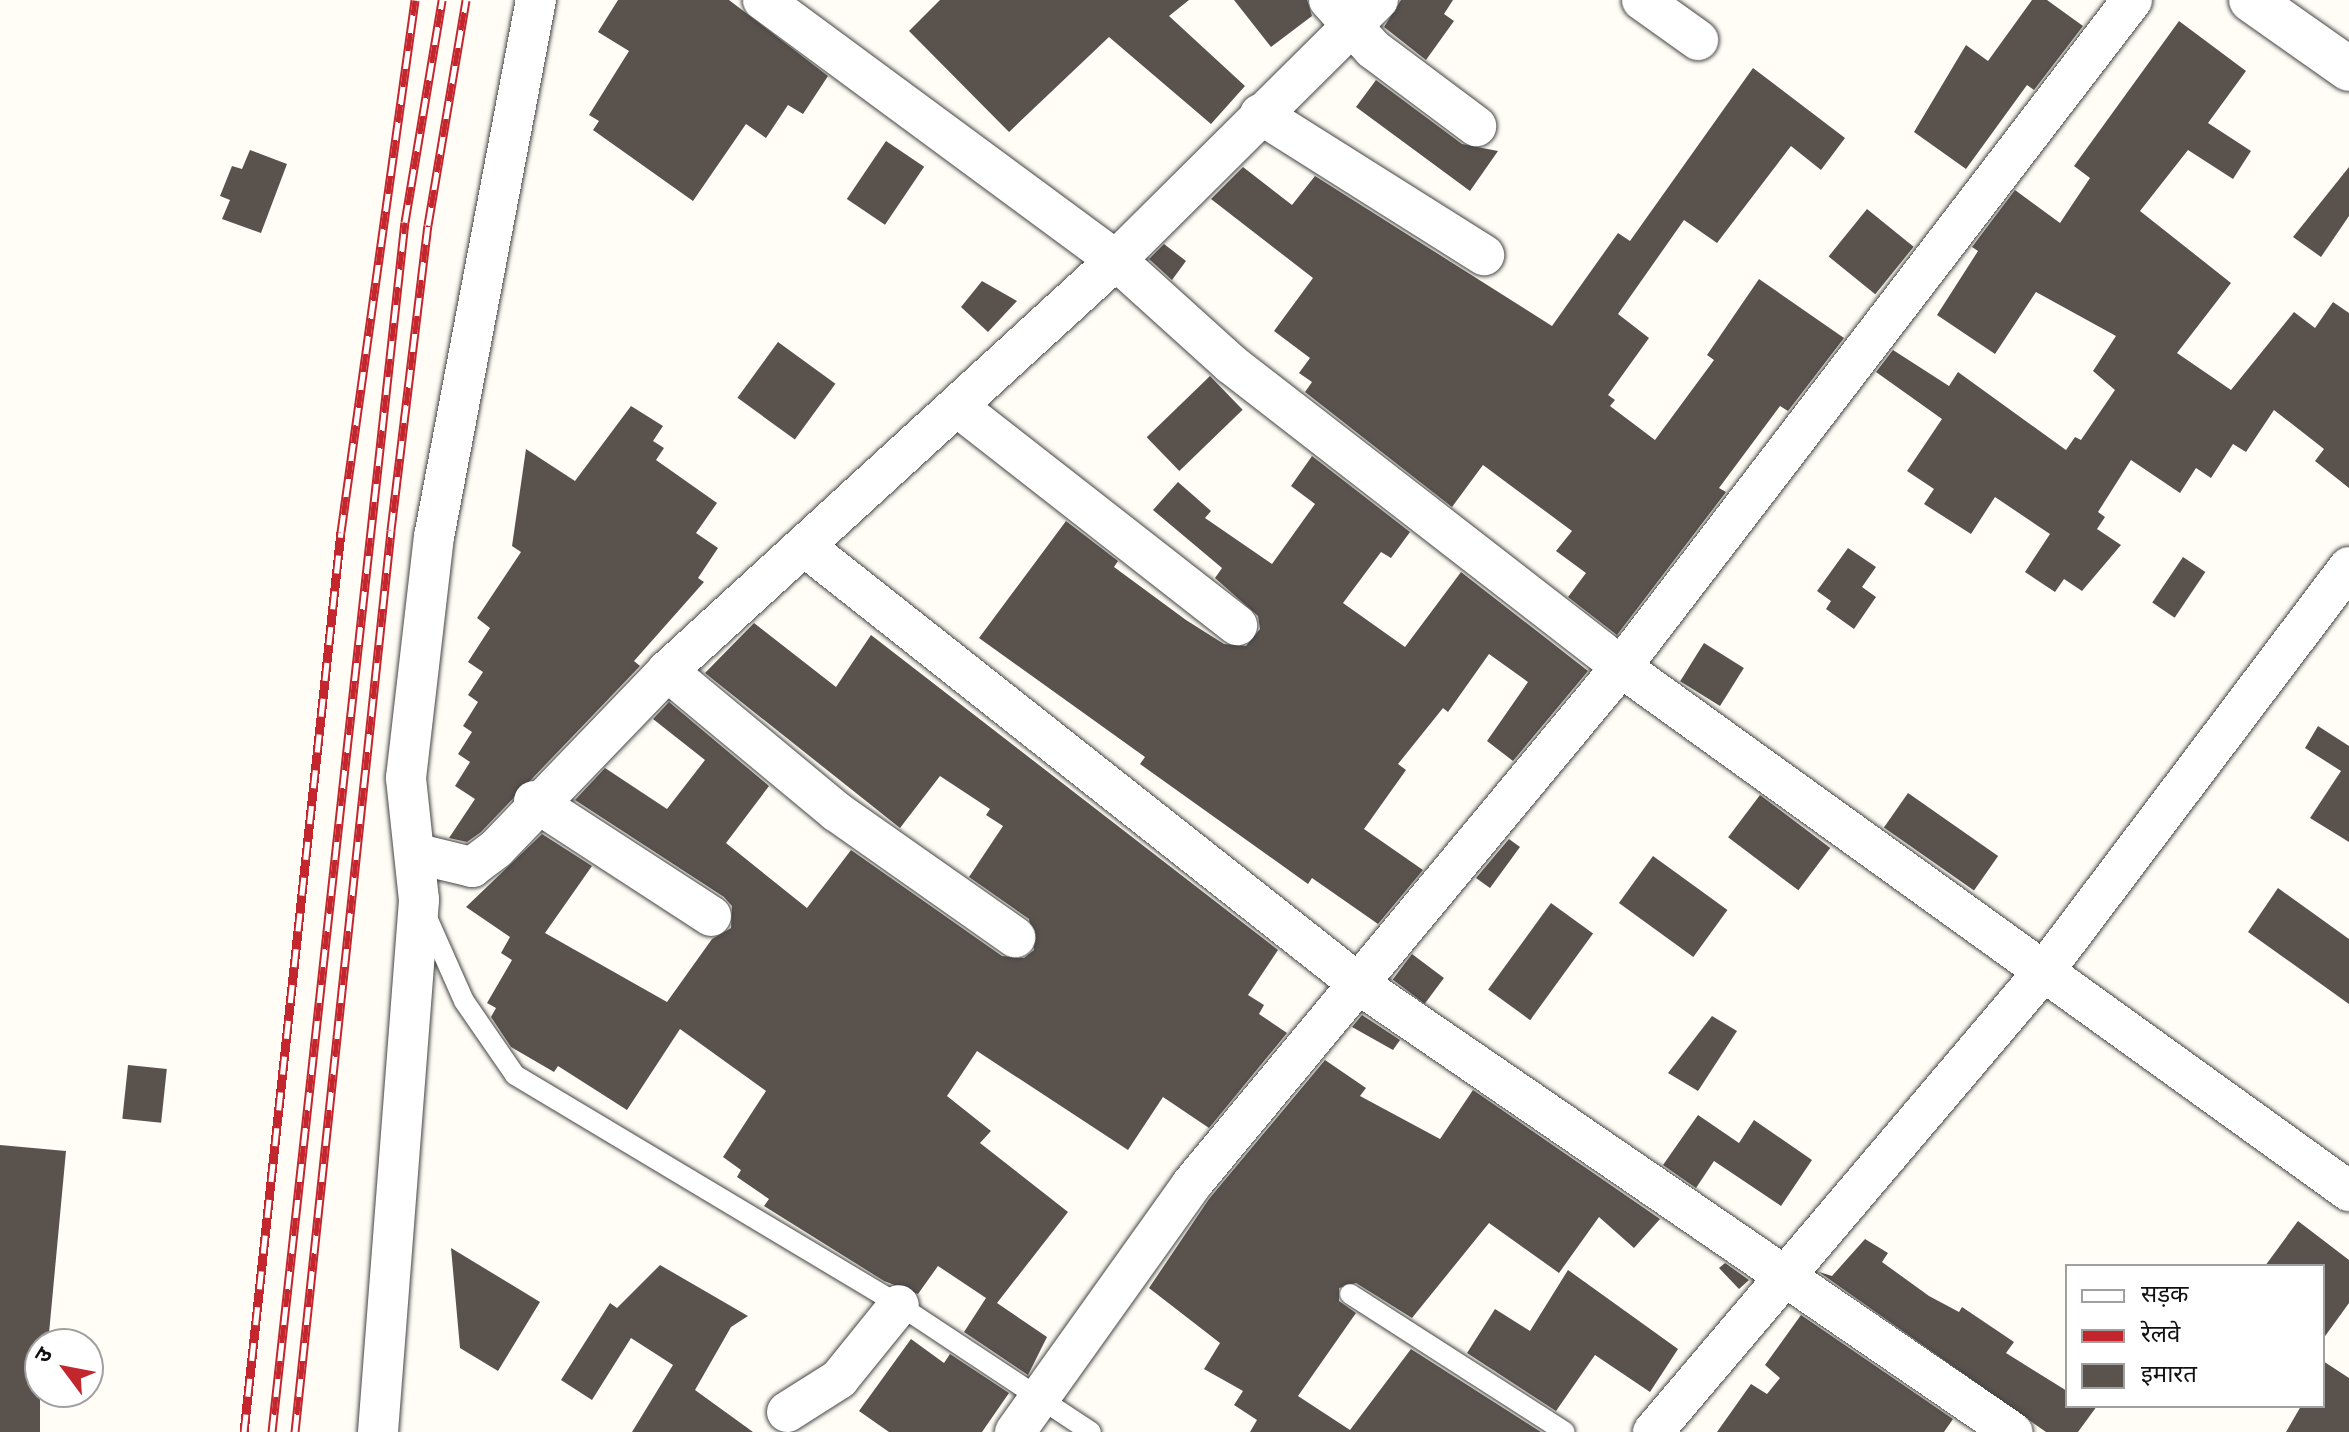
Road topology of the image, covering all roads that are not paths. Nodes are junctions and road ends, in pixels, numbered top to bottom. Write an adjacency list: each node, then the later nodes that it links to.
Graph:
1 (536, 0): 21 (street)
2 (763, 0): 13 (street)
3 (1378, 0): 7 (street)
4 (1642, 0): 8 (street)
5 (2132, 0): 18 (street)
6 (2251, 0): 9 (street)
7 (1339, 14): 10 (street); 11 (street)
8 (1698, 40)
9 (2349, 69)
10 (1260, 114): 12 (street); 13 (street)
11 (1476, 126)
12 (1484, 255)
13 (1116, 260): 14 (street); 18 (street)
14 (959, 408): 15 (street); 17 (street)
15 (804, 546): 19 (street); 26 (street)
16 (2349, 567): 25 (street)
17 (1237, 625)
18 (1621, 667): 25 (street); 26 (street)
19 (667, 671): 20 (street); 24 (street)
20 (534, 801): 21 (street); 23 (street)
21 (418, 854): 22 (street)
22 (419, 900): 30 (lane); 33 (street)
23 (711, 916)
24 (1015, 937)
25 (2044, 971): 27 (street); 28 (street)
26 (1360, 985): 28 (street); 31 (street)
27 (2349, 1191)
28 (1782, 1279): 37 (street); 38 (street)
29 (1350, 1294): 36 (lane)
30 (899, 1305): 31 (lane); 32 (street)
31 (1042, 1399): 34 (street); 35 (lane)
32 (787, 1412)
33 (378, 1432)
34 (1015, 1432)
35 (1091, 1432)
36 (1565, 1432)
37 (1653, 1432)
38 (2012, 1432)

